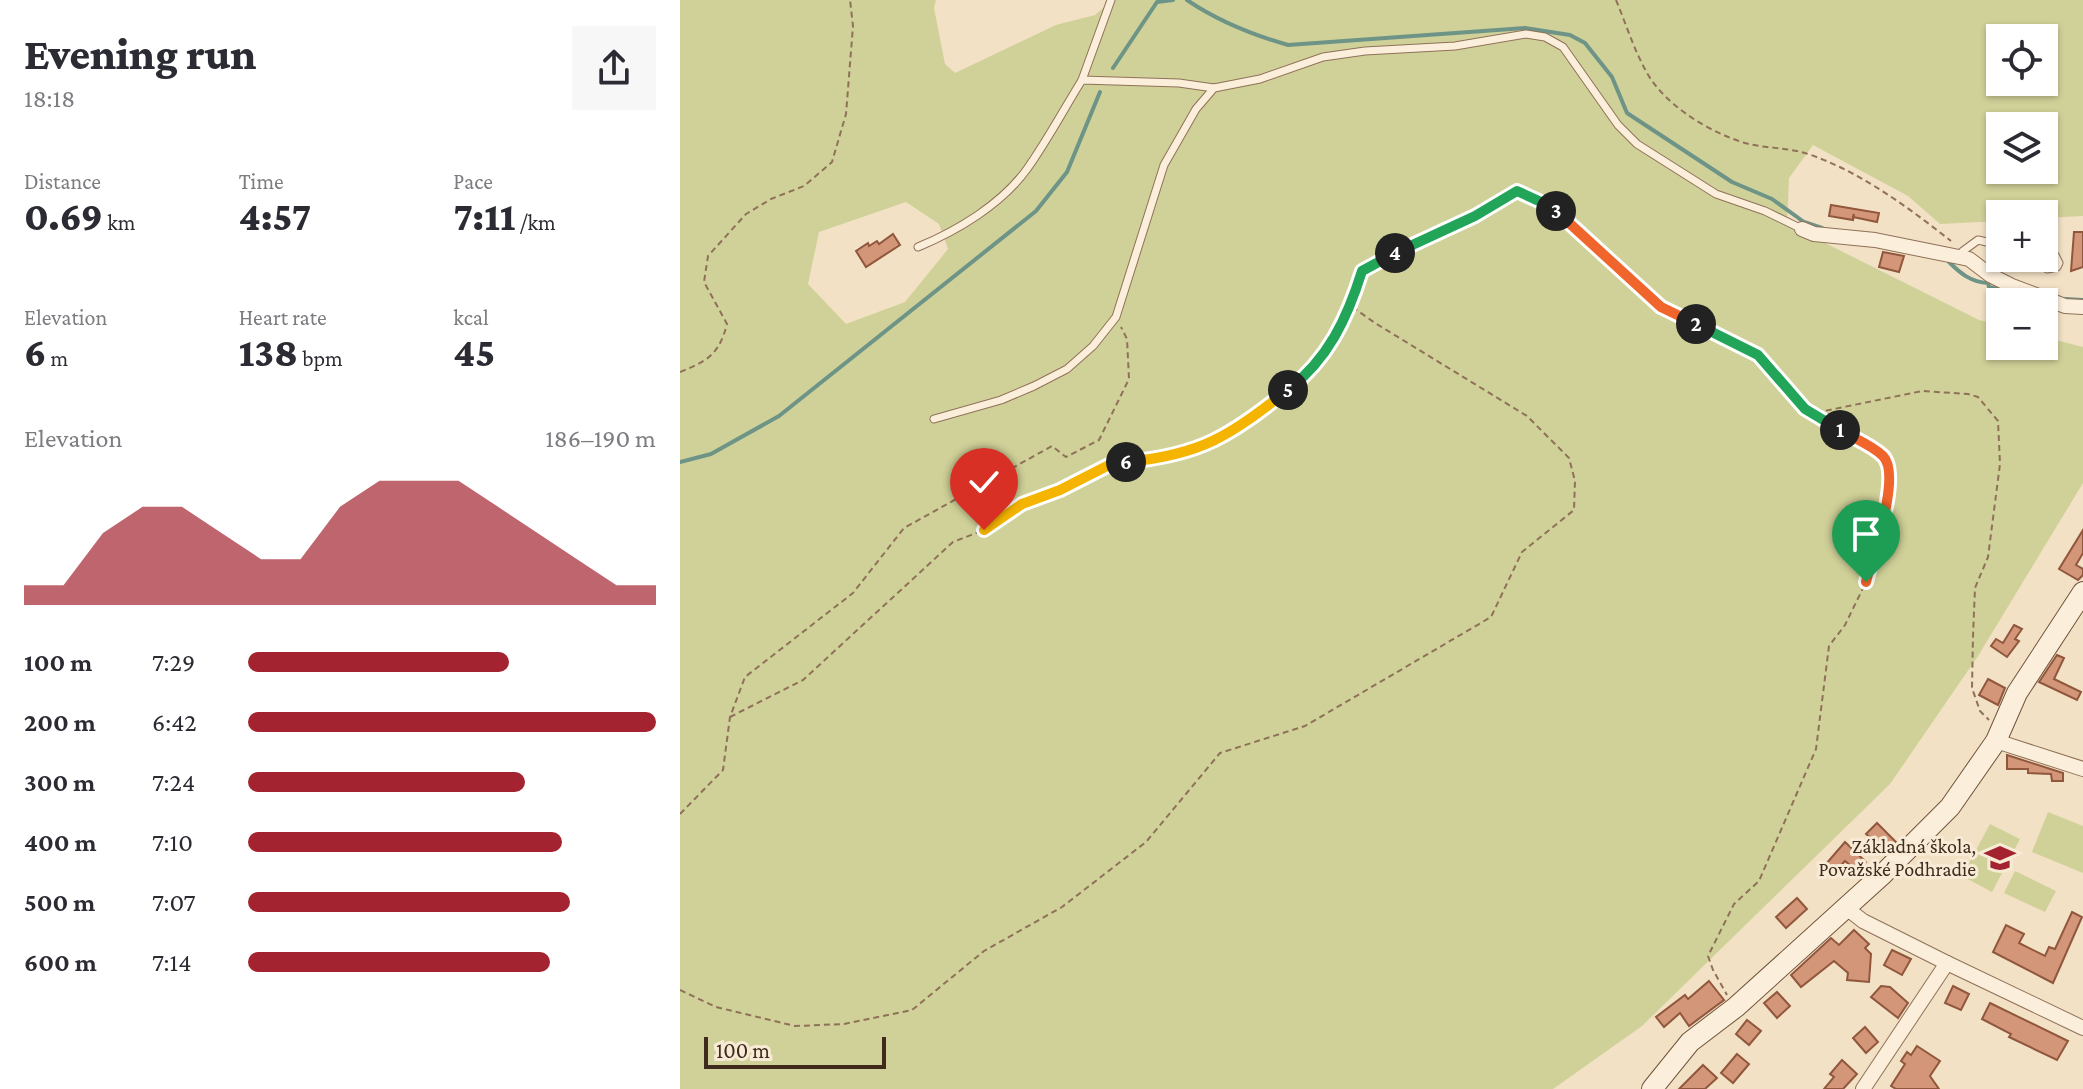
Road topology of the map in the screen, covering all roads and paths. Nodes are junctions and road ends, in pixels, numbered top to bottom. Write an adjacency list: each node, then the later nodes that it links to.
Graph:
1 (850, 0): 13 (path)
2 (1111, 0): 4 (lane)
3 (1616, 0): 9 (path)
4 (1082, 80): 5 (lane); 8 (lane)
5 (1214, 88): 6 (lane); 12 (lane)
6 (1802, 229): 11 (street)
7 (1986, 242): 9 (lane)
8 (918, 247)
9 (1963, 251)
10 (1351, 306): 14 (path); 17 (path); 23 (path)
11 (2083, 307)
12 (1116, 317): 15 (lane); 17 (path)
13 (680, 372)
14 (1805, 409): 18 (path); 24 (path)
15 (934, 419)
16 (2083, 592): 18 (street)
17 (730, 717): 20 (path)
18 (1998, 737): 19 (street); 21 (street)
19 (2083, 769)
20 (680, 814)
21 (1845, 907): 22 (street); 24 (street)
22 (1947, 963): 25 (street); 27 (street)
23 (680, 990)
24 (1736, 1007): 26 (street)
25 (2083, 1028)
26 (1652, 1089)
27 (1863, 1089)

